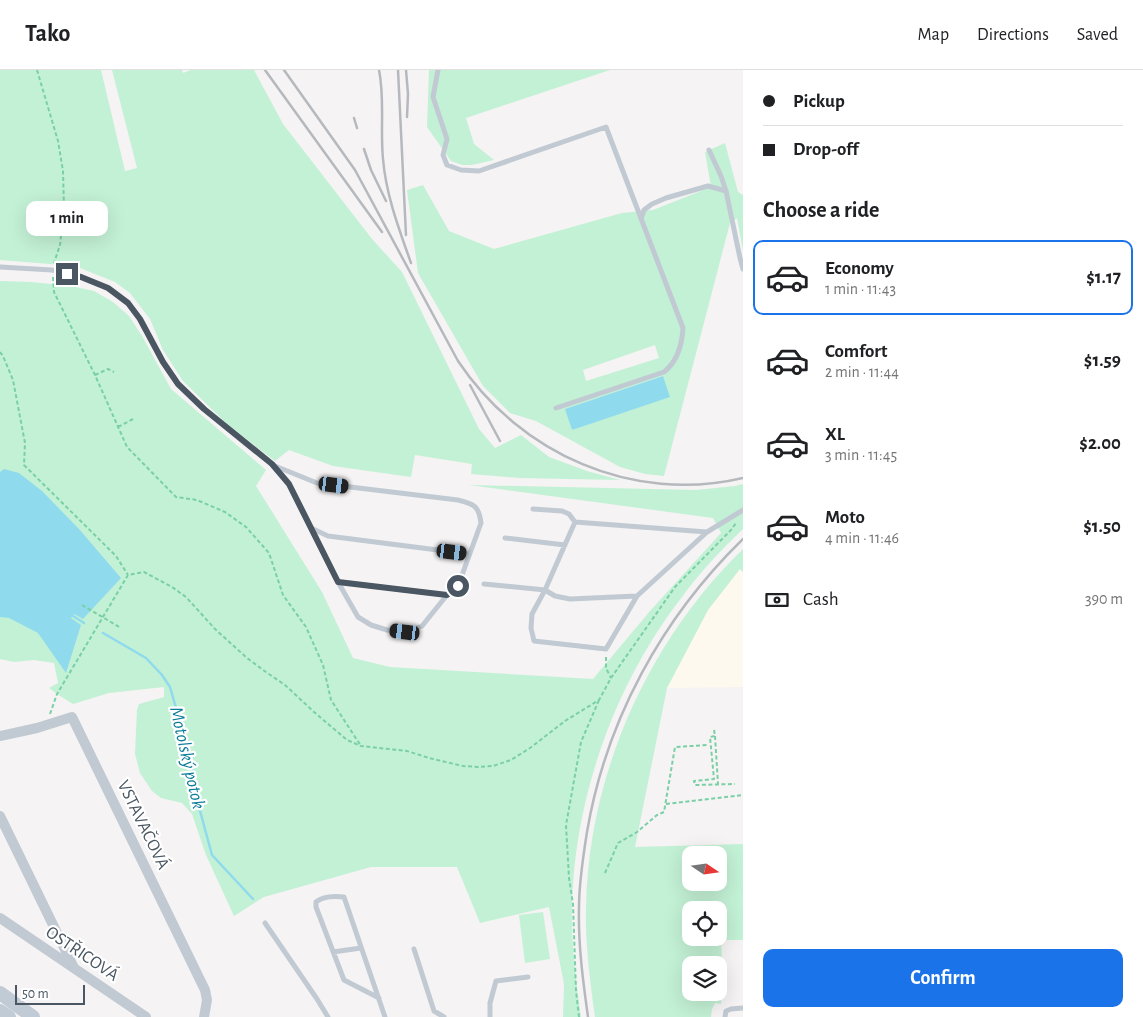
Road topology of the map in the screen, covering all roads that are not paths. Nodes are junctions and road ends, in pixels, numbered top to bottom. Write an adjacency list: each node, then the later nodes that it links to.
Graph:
1 (438, 70): 4 (lane)
2 (709, 150): 3 (lane)
3 (726, 191): 4 (lane); 6 (lane)
4 (641, 218): 7 (lane)
5 (0, 266): 8 (lane)
6 (743, 269)
7 (556, 408)
8 (272, 464): 12 (lane); 16 (lane)
9 (533, 508): 11 (lane)
10 (743, 510): 13 (lane)
11 (575, 522): 13 (lane); 15 (lane)
12 (310, 528): 16 (lane); 17 (lane)
13 (707, 532): 21 (lane)
14 (505, 538): 15 (lane)
15 (565, 545): 19 (lane)
16 (469, 554): 20 (lane)
17 (338, 582): 20 (lane); 20 (lane)
18 (484, 584): 19 (lane)
19 (545, 590): 21 (lane); 21 (lane)
20 (447, 595)
21 (637, 596)
22 (0, 736): 38 (street, VSTAVAČOVÁ)
23 (0, 816): 29 (street)
24 (0, 918): 29 (street, OSTŘICOVÁ)
25 (265, 923): 39 (lane)
26 (361, 948): 28 (lane); 28 (lane); 32 (lane)
27 (414, 949): 41 (lane)
28 (333, 952): 32 (lane)
29 (74, 969): 37 (street, OSTŘICOVÁ)
30 (528, 977): 42 (lane)
31 (0, 993): 36 (main road)
32 (379, 998): 40 (lane)
33 (743, 1008): 43 (lane)
34 (0, 1011): 35 (main road)
35 (9, 1017)
36 (33, 1017)
37 (146, 1017)
38 (204, 1017)
39 (328, 1017)
40 (385, 1017)
41 (443, 1017)
42 (490, 1017)
43 (725, 1017)

